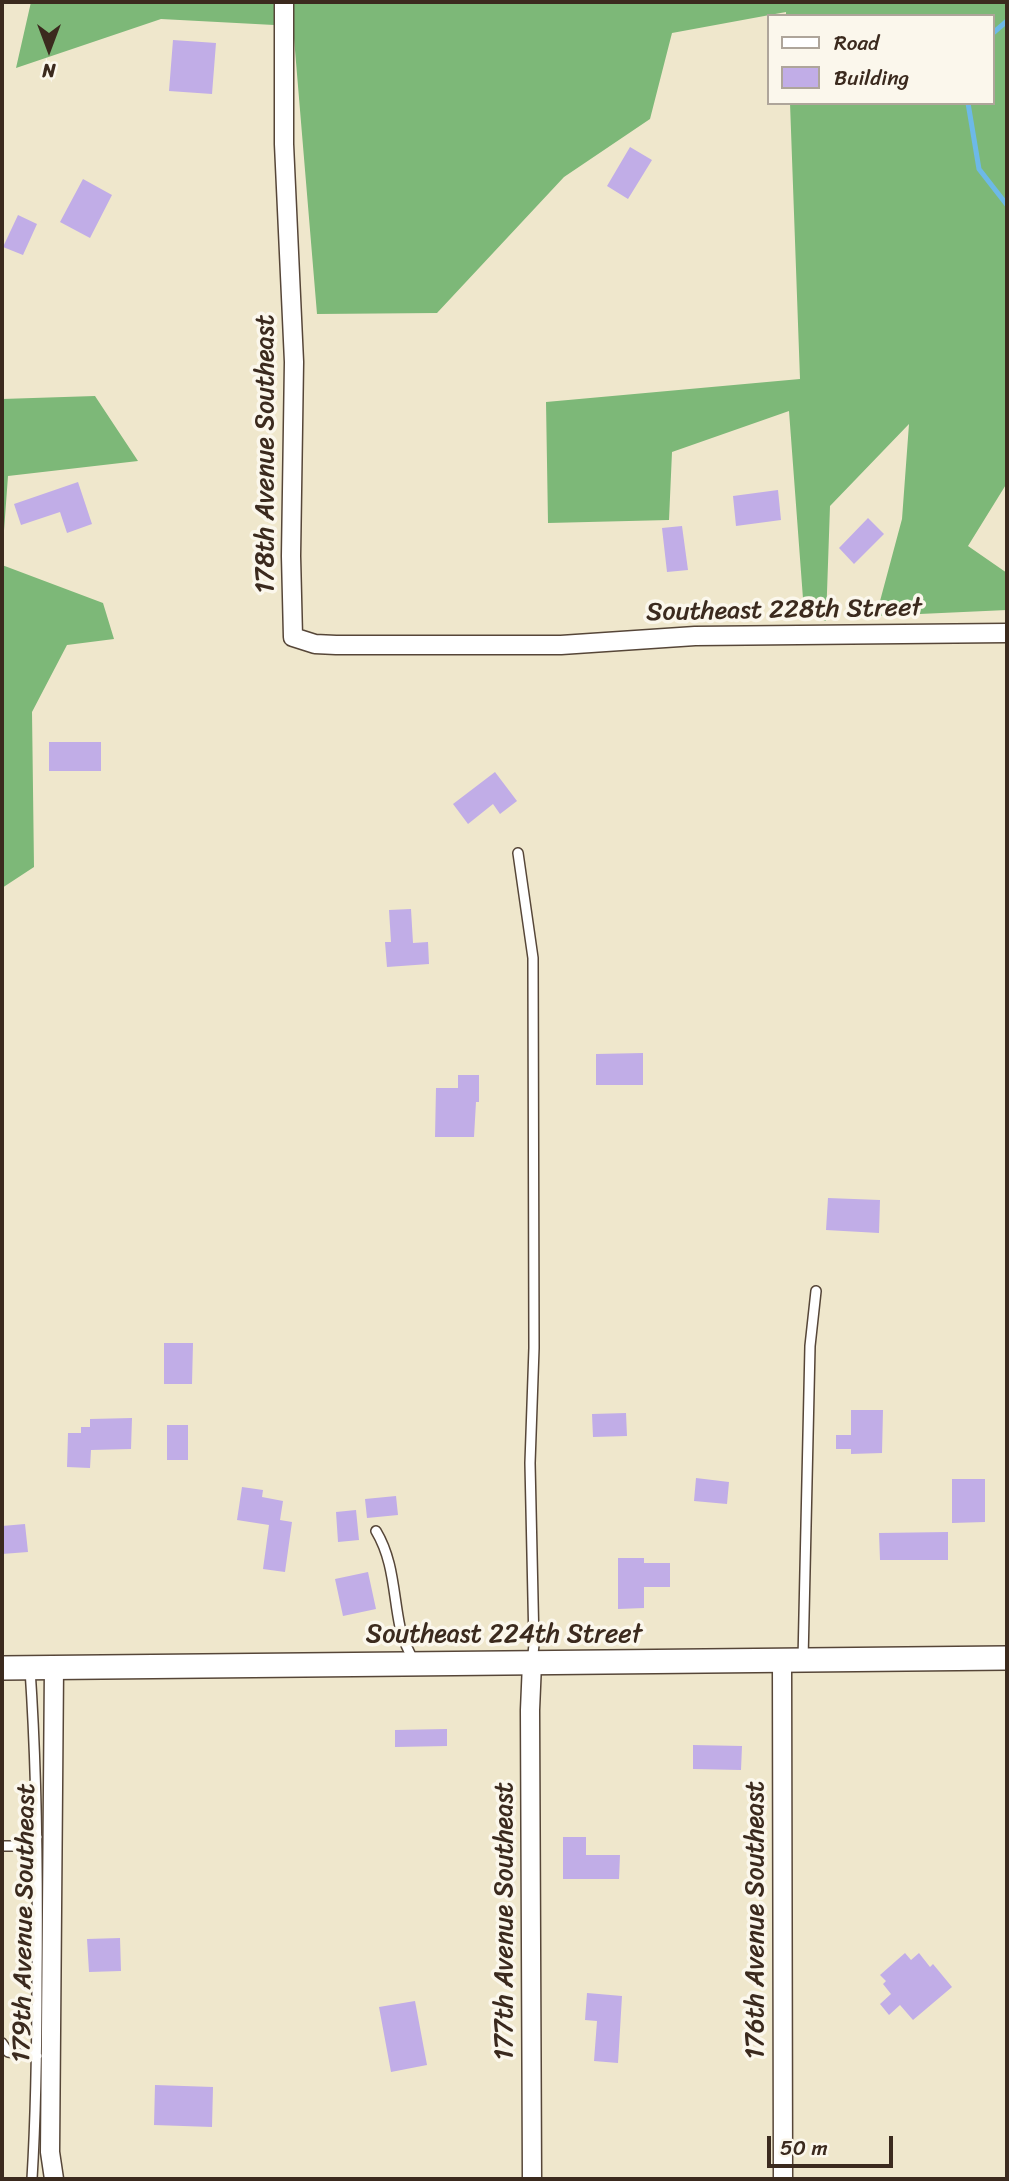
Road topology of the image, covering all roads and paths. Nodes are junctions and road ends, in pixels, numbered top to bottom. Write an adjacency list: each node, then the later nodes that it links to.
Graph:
1 (284, 2): 3 (street, 178th Avenue Southeast)
2 (1007, 634): 3 (street, Southeast 228th Street)
3 (561, 645)
4 (518, 853): 9 (lane)
5 (816, 1291): 8 (lane)
6 (376, 1531): 10 (lane)
7 (1007, 1658): 8 (street, Southeast 224th Street)
8 (792, 1660): 9 (street, Southeast 224th Street); 21 (street, 176th Avenue Southeast)
9 (532, 1663): 10 (street, Southeast 224th Street); 20 (street, 177th Avenue Southeast)
10 (415, 1664): 12 (street, Southeast 224th Street)
11 (30, 1667): 12 (street, Southeast 224th Street); 13 (street, Southeast 224th Street); 14 (lane)
12 (54, 1667): 19 (street, 179th Avenue Southeast)
13 (2, 1668)
14 (37, 1837): 15 (lane); 17 (lane)
15 (2, 1846)
16 (2, 2043): 17 (lane)
17 (37, 2056): 18 (lane)
18 (32, 2179)
19 (54, 2179)
20 (532, 2179)
21 (783, 2179)

